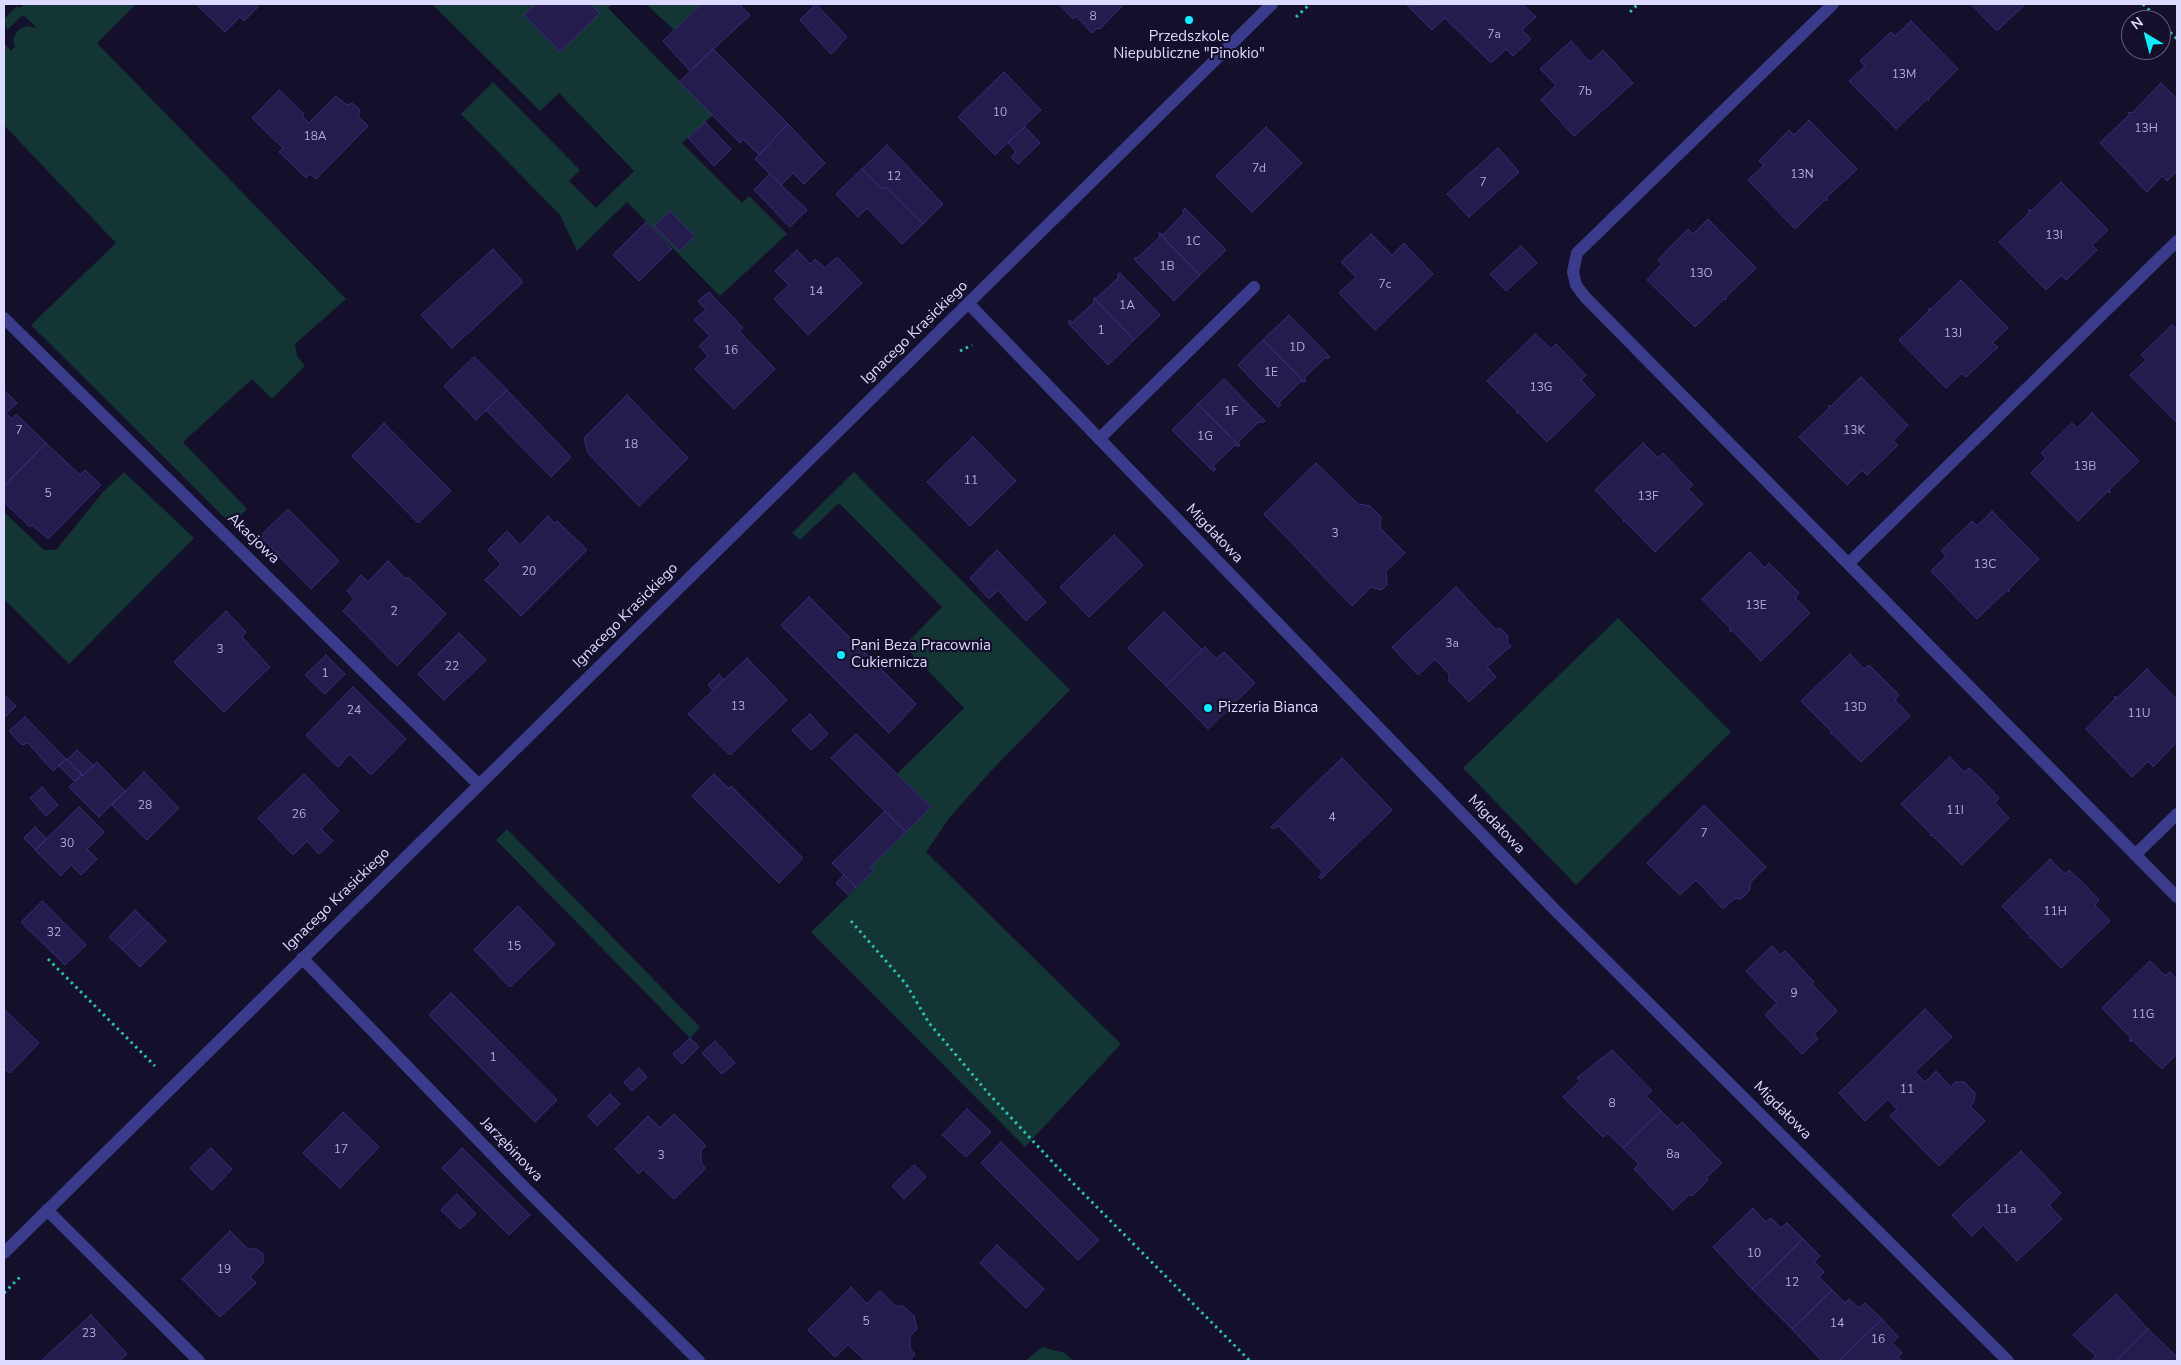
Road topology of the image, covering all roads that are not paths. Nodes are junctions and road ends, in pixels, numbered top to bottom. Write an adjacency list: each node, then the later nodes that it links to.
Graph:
1 (1272, 4): 5 (street, Ignacego Krasickiego)
2 (1833, 4): 8 (street)
3 (2177, 240): 8 (street)
4 (1254, 286): 7 (street)
5 (968, 303): 7 (street, Migdałowa); 9 (street, Ignacego Krasickiego)
6 (4, 318): 9 (street, Akacjowa)
7 (1098, 439): 18 (street, Migdałowa)
8 (1849, 563): 11 (street)
9 (478, 784): 13 (street, Ignacego Krasickiego)
10 (2177, 814): 11 (street)
11 (2135, 855): 12 (street)
12 (2177, 897)
13 (302, 958): 14 (street, Ignacego Krasickiego); 17 (street, Jarzębinowa)
14 (48, 1210): 15 (street, Ignacego Krasickiego); 16 (street)
15 (4, 1253)
16 (199, 1361)
17 (699, 1361)
18 (2008, 1361)

